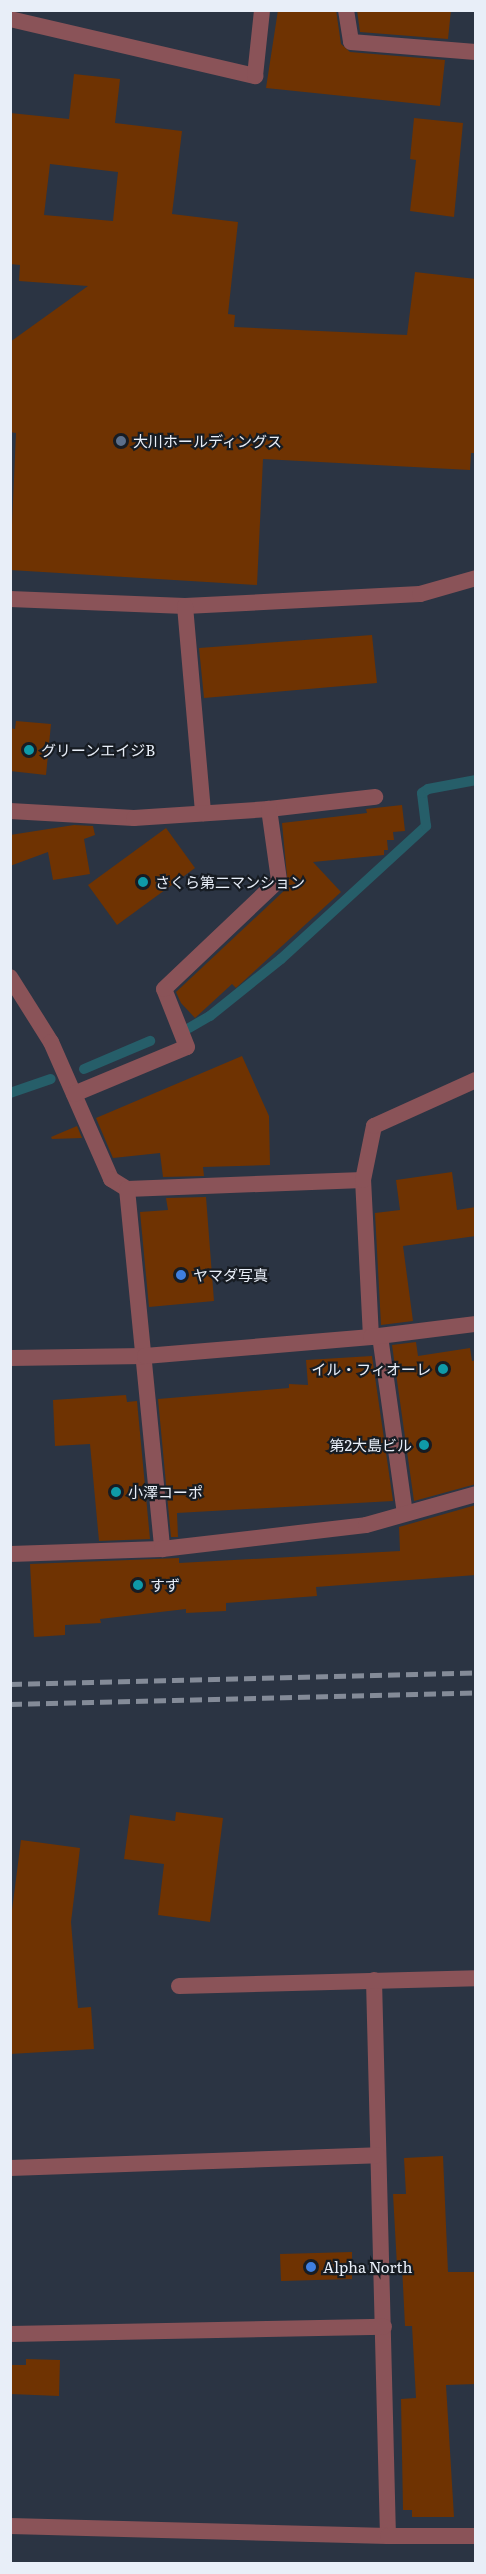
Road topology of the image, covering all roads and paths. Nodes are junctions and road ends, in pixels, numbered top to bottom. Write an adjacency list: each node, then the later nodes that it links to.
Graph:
1 (262, 10): 3 (street)
2 (346, 10): 4 (street)
3 (10, 19)
4 (476, 52)
5 (476, 578): 7 (street)
6 (10, 599): 7 (street)
7 (185, 606): 11 (street)
8 (375, 797): 9 (street)
9 (269, 809): 11 (street); 14 (street)
10 (10, 811): 11 (street)
11 (203, 813)
12 (10, 977): 14 (street)
13 (476, 1080): 15 (street)
14 (74, 1094): 16 (street)
15 (363, 1180): 16 (street); 18 (street)
16 (127, 1189): 19 (street)
17 (476, 1324): 18 (street)
18 (375, 1336): 19 (street); 22 (street)
19 (145, 1356): 20 (street); 23 (street)
20 (10, 1358)
21 (476, 1494): 22 (street)
22 (405, 1513): 23 (street)
23 (162, 1549): 24 (street)
24 (10, 1554)
25 (476, 1978): 26 (street)
26 (374, 1980): 27 (street); 28 (street)
27 (179, 1986)
28 (378, 2155): 29 (street); 30 (street)
29 (10, 2168)
30 (384, 2327): 31 (street); 33 (street)
31 (10, 2334)
32 (10, 2526): 33 (street)
33 (387, 2536): 34 (street)
34 (476, 2536)

